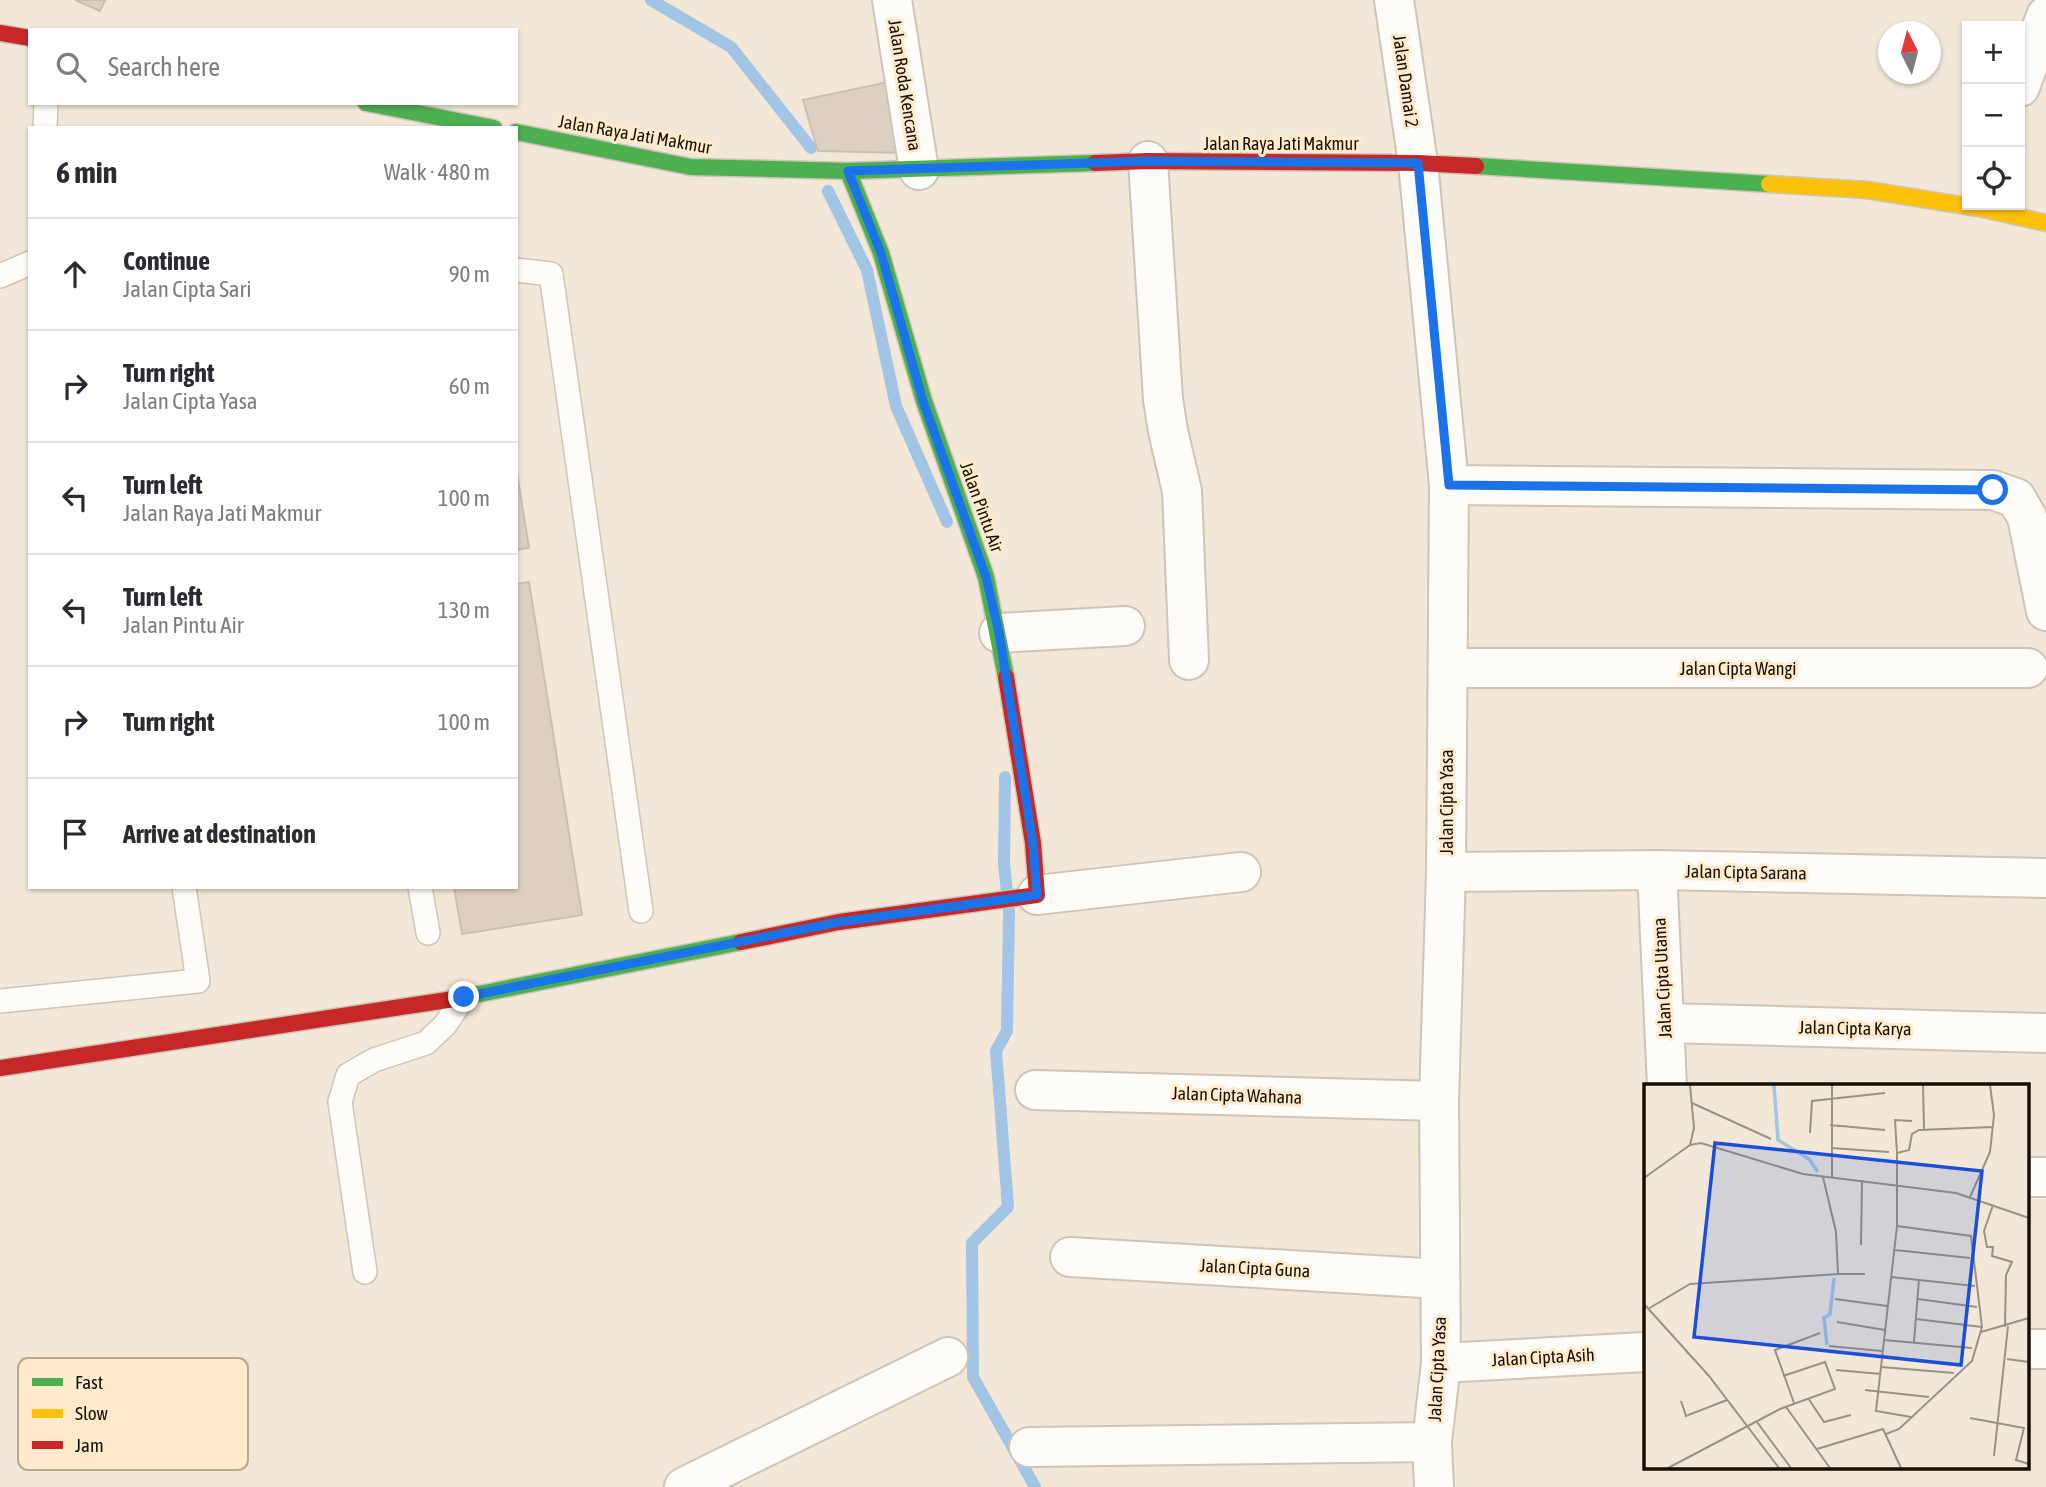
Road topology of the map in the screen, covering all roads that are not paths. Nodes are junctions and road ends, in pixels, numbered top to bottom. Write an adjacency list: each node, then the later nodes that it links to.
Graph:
1 (892, 0): 14 (street, Jalan Roda Kencana)
2 (1394, 0): 13 (street, Jalan Damai 2)
3 (2046, 16): 6 (street)
4 (0, 33): 5 (street)
5 (28, 38)
6 (2021, 84)
7 (46, 105): 9 (lane)
8 (376, 105): 10 (street)
9 (45, 126)
10 (484, 126)
11 (518, 132): 15 (street, Jalan Raya Jati Makmur)
12 (1148, 161): 13 (street, Jalan Raya Jati Makmur); 14 (street, Jalan Raya Jati Makmur); 26 (street)
13 (1418, 163): 16 (street, Jalan Raya Jati Makmur); 22 (street, Jalan Cipta Yasa)
14 (919, 170): 15 (street, Jalan Raya Jati Makmur)
15 (848, 171): 25 (street, Jalan Pintu Air)
16 (1962, 204)
17 (1992, 210): 18 (street, Jalan Raya Jati Makmur)
18 (2046, 223)
19 (28, 264): 21 (lane)
20 (518, 270): 36 (lane)
21 (0, 276)
22 (1449, 485): 23 (street); 27 (street, Jalan Cipta Yasa)
23 (2046, 611)
24 (1125, 626): 25 (street)
25 (999, 633): 35 (street, Jalan Pintu Air)
26 (1189, 660)
27 (1448, 668): 28 (street, Jalan Cipta Wangi); 31 (street, Jalan Cipta Yasa)
28 (2028, 668)
29 (1657, 870): 31 (street, Jalan Cipta Sarana); 32 (street, Jalan Cipta Sarana); 40 (street, Jalan Cipta Utama)
30 (1241, 872): 35 (street)
31 (1446, 872): 45 (street, Jalan Cipta Yasa)
32 (2046, 878)
33 (184, 889): 39 (lane)
34 (420, 889): 37 (lane)
35 (1030, 896): 38 (street)
36 (641, 911)
37 (428, 933)
38 (464, 997): 42 (street); 49 (lane)
39 (0, 1001)
40 (1665, 1023): 41 (street, Jalan Cipta Karya); 43 (street, Jalan Cipta Utama)
41 (2046, 1033)
42 (0, 1069)
43 (1667, 1084)
44 (1035, 1090): 45 (street, Jalan Cipta Wahana)
45 (1438, 1101): 50 (street, Jalan Cipta Yasa)
46 (2028, 1177): 47 (street)
47 (2046, 1177)
48 (1070, 1257): 50 (street, Jalan Cipta Guna)
49 (365, 1272)
50 (1440, 1279): 55 (street, Jalan Cipta Yasa)
51 (2028, 1349): 52 (street)
52 (2046, 1349)
53 (1644, 1352): 55 (street, Jalan Cipta Asih)
54 (948, 1356): 58 (street)
55 (1441, 1363): 56 (street, Jalan Cipta Yasa)
56 (1432, 1442): 57 (street, Jalan Cipta Yasa); 59 (street, Jalan Cipta Yasa)
57 (1029, 1447)
58 (684, 1487)
59 (1434, 1487)

